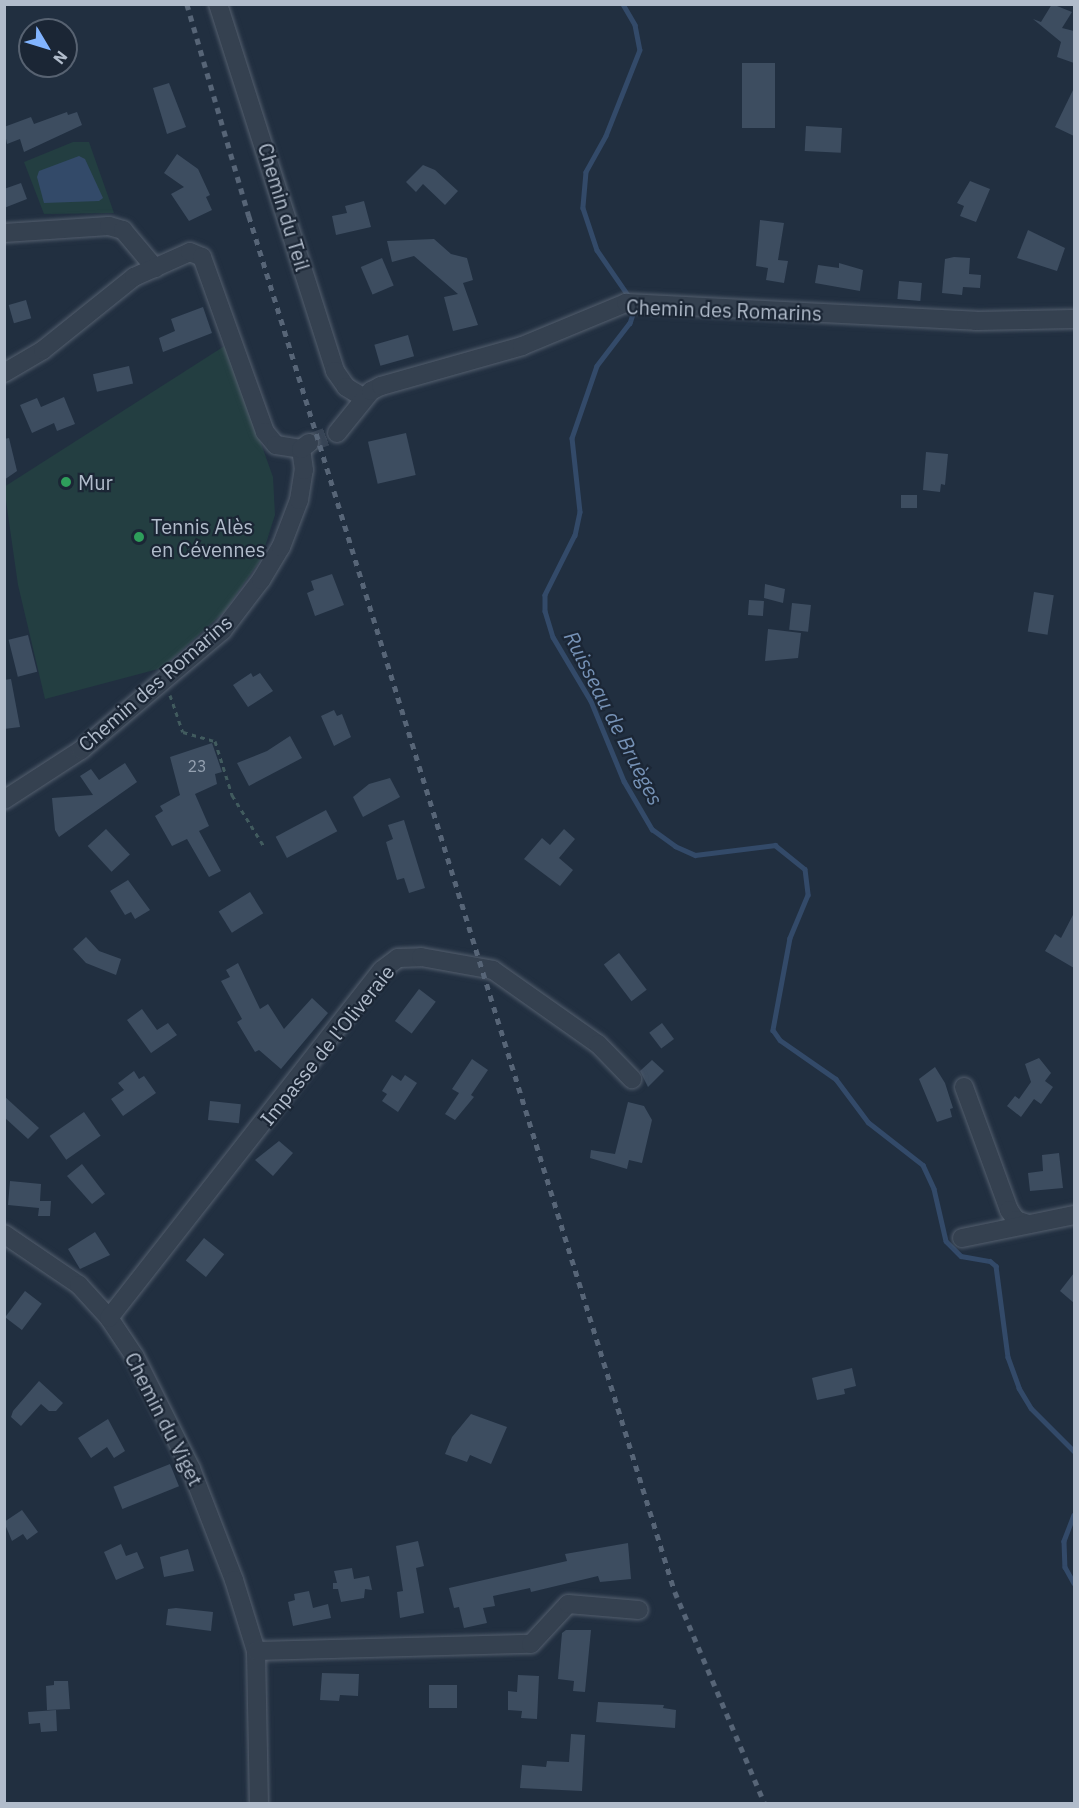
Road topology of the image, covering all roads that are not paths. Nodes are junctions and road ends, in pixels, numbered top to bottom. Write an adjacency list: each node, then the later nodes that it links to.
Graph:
1 (218, 4): 6 (street, Chemin du Teil)
2 (4, 232): 3 (street)
3 (155, 268): 5 (street); 8 (street, Chemin des Romarins)
4 (1074, 320): 6 (street, Chemin des Romarins)
5 (4, 373)
6 (364, 398): 7 (street, Chemin des Romarins)
7 (337, 433)
8 (4, 800)
9 (632, 1079): 15 (street, Impasse de l'Oliveraie)
10 (964, 1087): 12 (street)
11 (1074, 1215): 12 (street)
12 (1028, 1224): 14 (street)
13 (4, 1234): 15 (street, Chemin du Viget)
14 (962, 1238)
15 (109, 1318): 17 (street, Chemin du Viget)
16 (639, 1610): 17 (street)
17 (256, 1651): 18 (street, Chemin du Viget)
18 (259, 1803)

